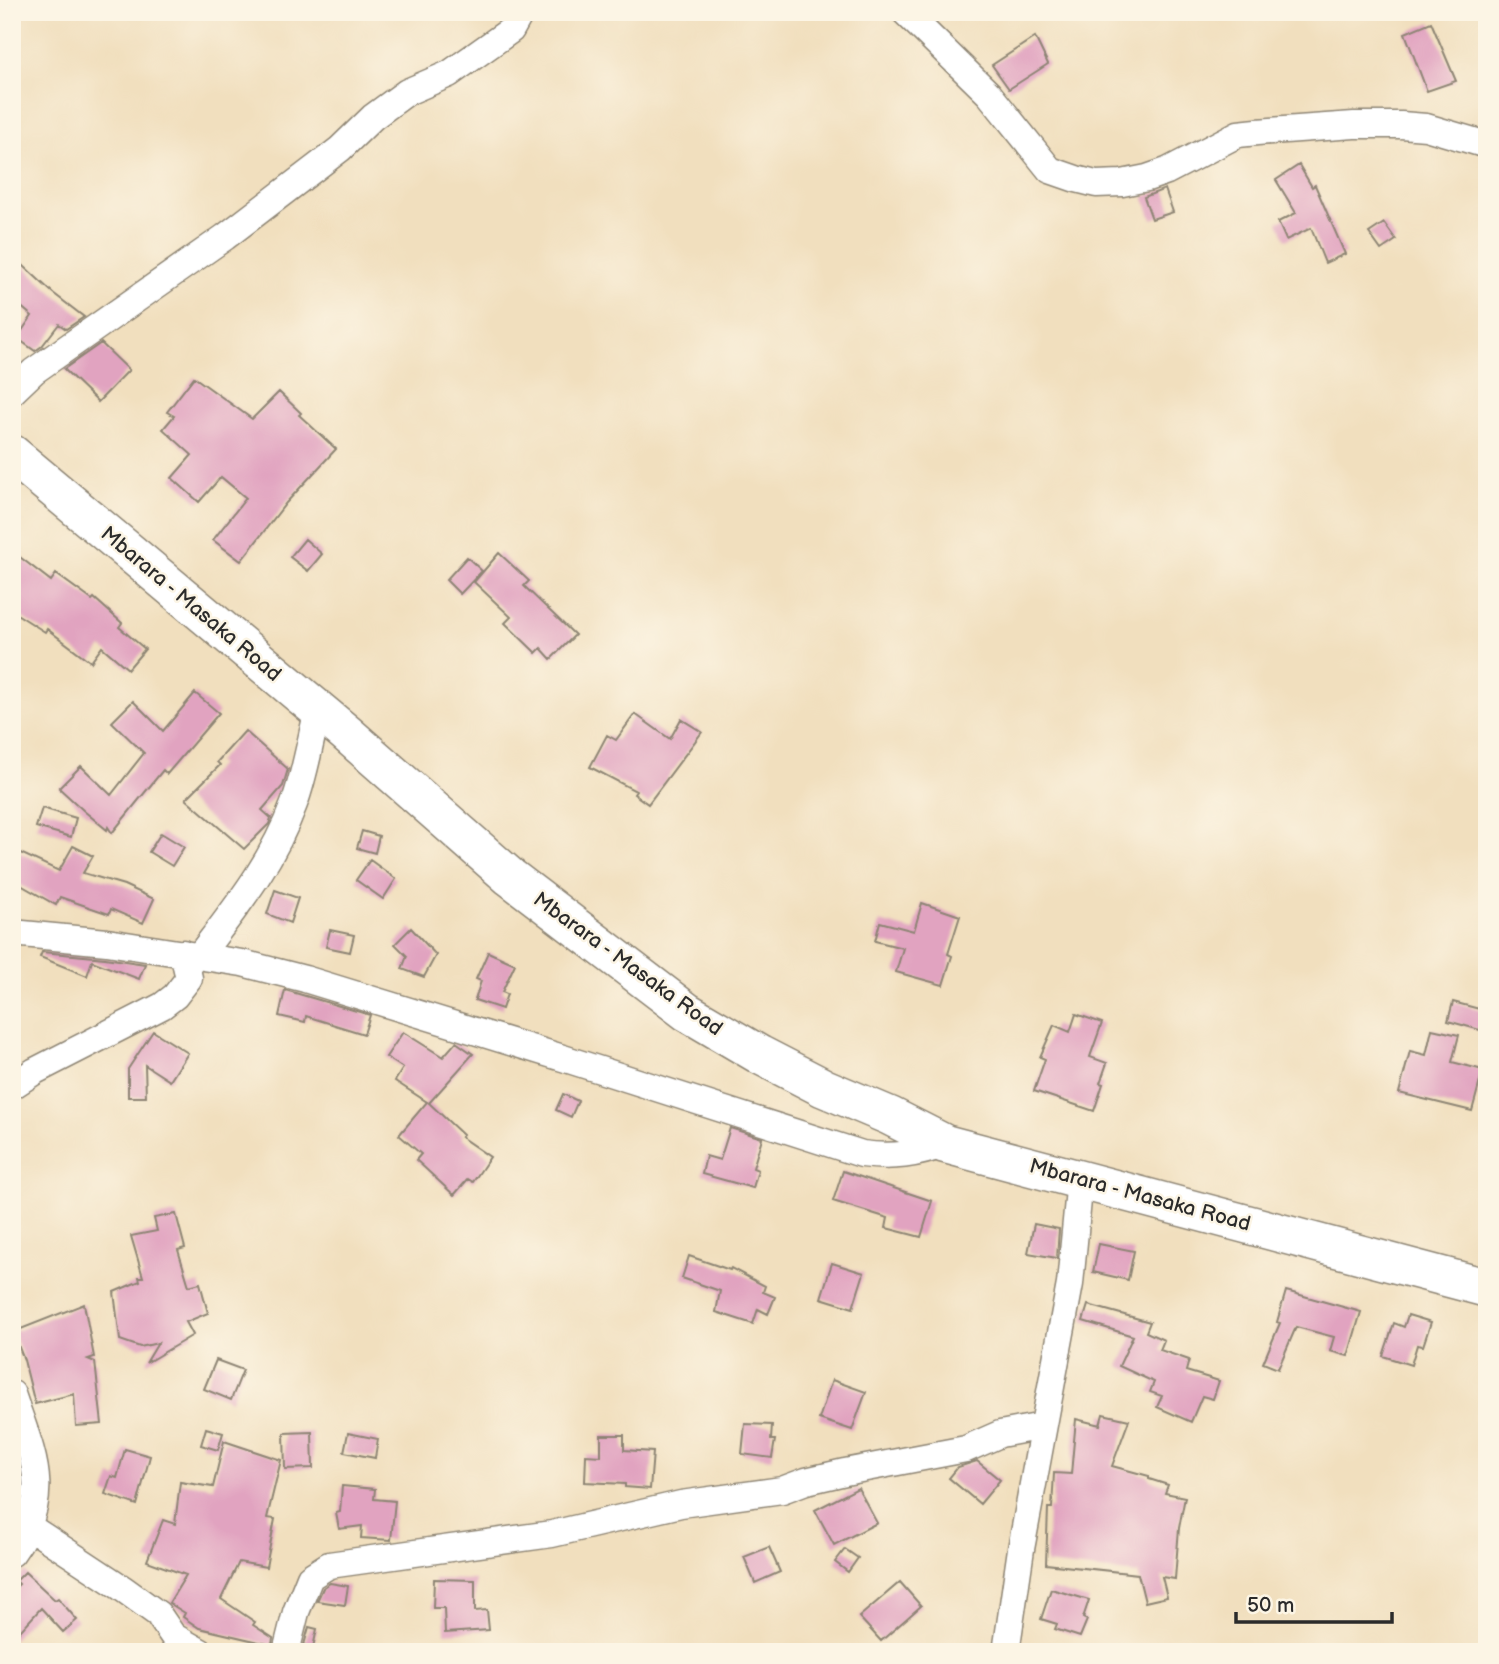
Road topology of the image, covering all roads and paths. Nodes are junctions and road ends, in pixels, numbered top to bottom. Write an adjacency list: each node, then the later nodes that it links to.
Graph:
1 (521, 12): 4 (street)
2 (905, 12): 3 (street)
3 (1487, 145)
4 (12, 392)
5 (12, 454): 6 (highway, Mbarara - Masaka Road)
6 (318, 710): 8 (street); 10 (highway, Mbarara - Masaka Road)
7 (12, 933): 8 (street)
8 (191, 954): 9 (street); 10 (street)
9 (12, 1086)
10 (945, 1144): 11 (highway, Mbarara - Masaka Road)
11 (1080, 1179): 12 (highway, Mbarara - Masaka Road); 14 (street)
12 (1487, 1288)
13 (12, 1394): 15 (street)
14 (1042, 1426): 18 (street); 19 (street)
15 (28, 1526): 16 (street); 17 (street)
16 (12, 1553)
17 (201, 1652)
18 (286, 1652)
19 (1006, 1652)

